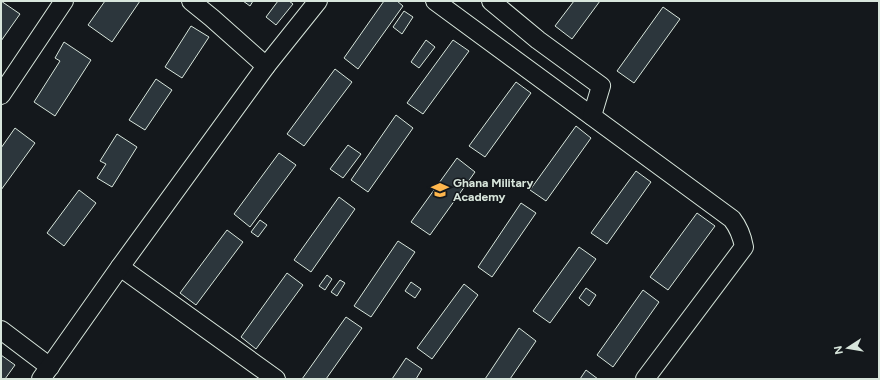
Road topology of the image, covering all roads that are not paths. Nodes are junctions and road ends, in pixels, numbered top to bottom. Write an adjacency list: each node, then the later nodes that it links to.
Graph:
1 (64, 1): 7 (street)
2 (191, 1): 6 (street)
3 (318, 1): 6 (street)
4 (435, 1): 8 (street)
5 (491, 1): 8 (street)
6 (266, 66): 9 (street)
7 (1, 95)
8 (592, 116): 13 (street)
9 (120, 268): 11 (street); 12 (street)
10 (1, 330): 11 (street)
11 (45, 373)
12 (276, 379)
13 (645, 379)

